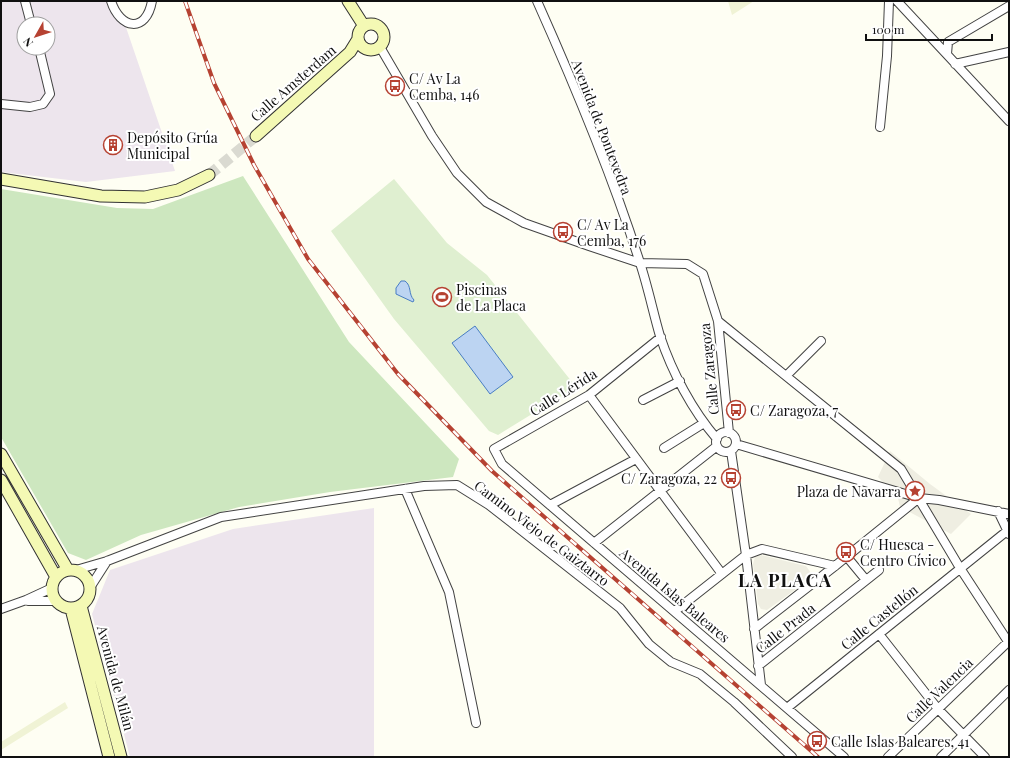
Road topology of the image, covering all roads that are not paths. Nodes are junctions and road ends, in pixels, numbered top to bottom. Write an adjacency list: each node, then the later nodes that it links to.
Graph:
1 (25, 1): 9 (street)
2 (111, 1): 3 (street)
3 (152, 1)
4 (348, 1): 10 (street)
5 (537, 1): 25 (street, Avenida de Pontevedra)
6 (889, 1): 21 (street)
7 (897, 1): 16 (street)
8 (1009, 6): 16 (street)
9 (30, 16)
10 (364, 26): 11 (street); 12 (street)
11 (358, 39): 13 (street); 14 (street, Calle Amsterdam)
12 (380, 47): 13 (street); 25 (street, Calle Zaragoza)
13 (367, 49): 14 (street, Calle Amsterdam)
14 (350, 52): 22 (street, Calle Amsterdam)
15 (1009, 52): 18 (street)
16 (947, 54): 18 (street)
17 (41, 56): 19 (street)
18 (955, 64): 20 (street)
19 (1, 104)
20 (1009, 121)
21 (880, 127)
22 (256, 136)
23 (209, 175): 24 (street)
24 (1, 179)
25 (640, 263): 26 (street, Calle Zaragoza); 27 (street, Avenida de Pontevedra)
26 (718, 321): 29 (street); 34 (street, Calle Zaragoza)
27 (661, 337): 30 (street, Avenida de Pontevedra); 31 (street, Calle Lérida)
28 (821, 341): 29 (street)
29 (786, 376): 44 (street)
30 (680, 381): 32 (street); 33 (street, Avenida de Pontevedra)
31 (588, 395): 38 (street, Calle Lérida); 40 (street)
32 (643, 400)
33 (704, 424): 35 (street, Avenida de Pontevedra); 36 (street)
34 (729, 433): 35 (street); 37 (street)
35 (717, 442): 37 (street); 43 (street)
36 (664, 448)
37 (733, 448): 44 (street); 50 (street)
38 (494, 449): 45 (street, Avenida Islas Baleares)
39 (1, 454): 55 (street)
40 (636, 459): 43 (street); 45 (street)
41 (1, 480): 59 (street)
42 (405, 489): 52 (street, Camino Viejo de Gaiztarro); 74 (street); 79 (street, Camino Viejo de Gaiztarro)
43 (660, 491): 49 (street); 57 (street)
44 (918, 498): 46 (street); 51 (street); 54 (street)
45 (550, 505): 49 (street, Avenida Islas Baleares)
46 (998, 511): 47 (street); 48 (street)
47 (1009, 514)
48 (1008, 532): 54 (street, Calle Castellón)
49 (594, 543): 65 (street, Avenida Islas Baleares)
50 (746, 555): 53 (street); 57 (street); 66 (street)
51 (847, 557): 53 (street); 58 (street)
52 (107, 561): 55 (street, Camino Viejo de Gaiztarro); 60 (street)
53 (835, 566): 66 (street)
54 (960, 568): 67 (street, Calle Castellón); 68 (street)
55 (72, 570): 59 (street); 60 (street)
56 (879, 570): 58 (street, Calle Prada)
57 (722, 574): 65 (street)
58 (866, 580): 69 (street, Calle Prada)
59 (54, 583): 61 (street); 62 (street)
60 (91, 586): 63 (street)
61 (26, 600): 62 (street); 64 (street)
62 (56, 601): 63 (street)
63 (76, 608): 77 (street, Avenida de Milán); 78 (street, Avenida de Milán)
64 (1, 609)
65 (675, 611): 70 (street, Avenida Islas Baleares)
66 (754, 629): 69 (street)
67 (879, 634): 72 (street, Calle Castellón); 73 (street)
68 (1009, 642): 73 (street, Calle Valencia)
69 (758, 666): 70 (street)
70 (761, 685): 72 (street, Avenida Islas Baleares)
71 (1009, 690): 75 (street)
72 (787, 708): 76 (street, Avenida Islas Baleares)
73 (938, 709): 75 (street); 80 (street, Calle Valencia)
74 (476, 723)
75 (963, 735): 81 (street); 82 (street)
76 (842, 756)
77 (108, 757)
78 (121, 757)
79 (792, 757)
80 (888, 757)
81 (941, 757)
82 (985, 757)

